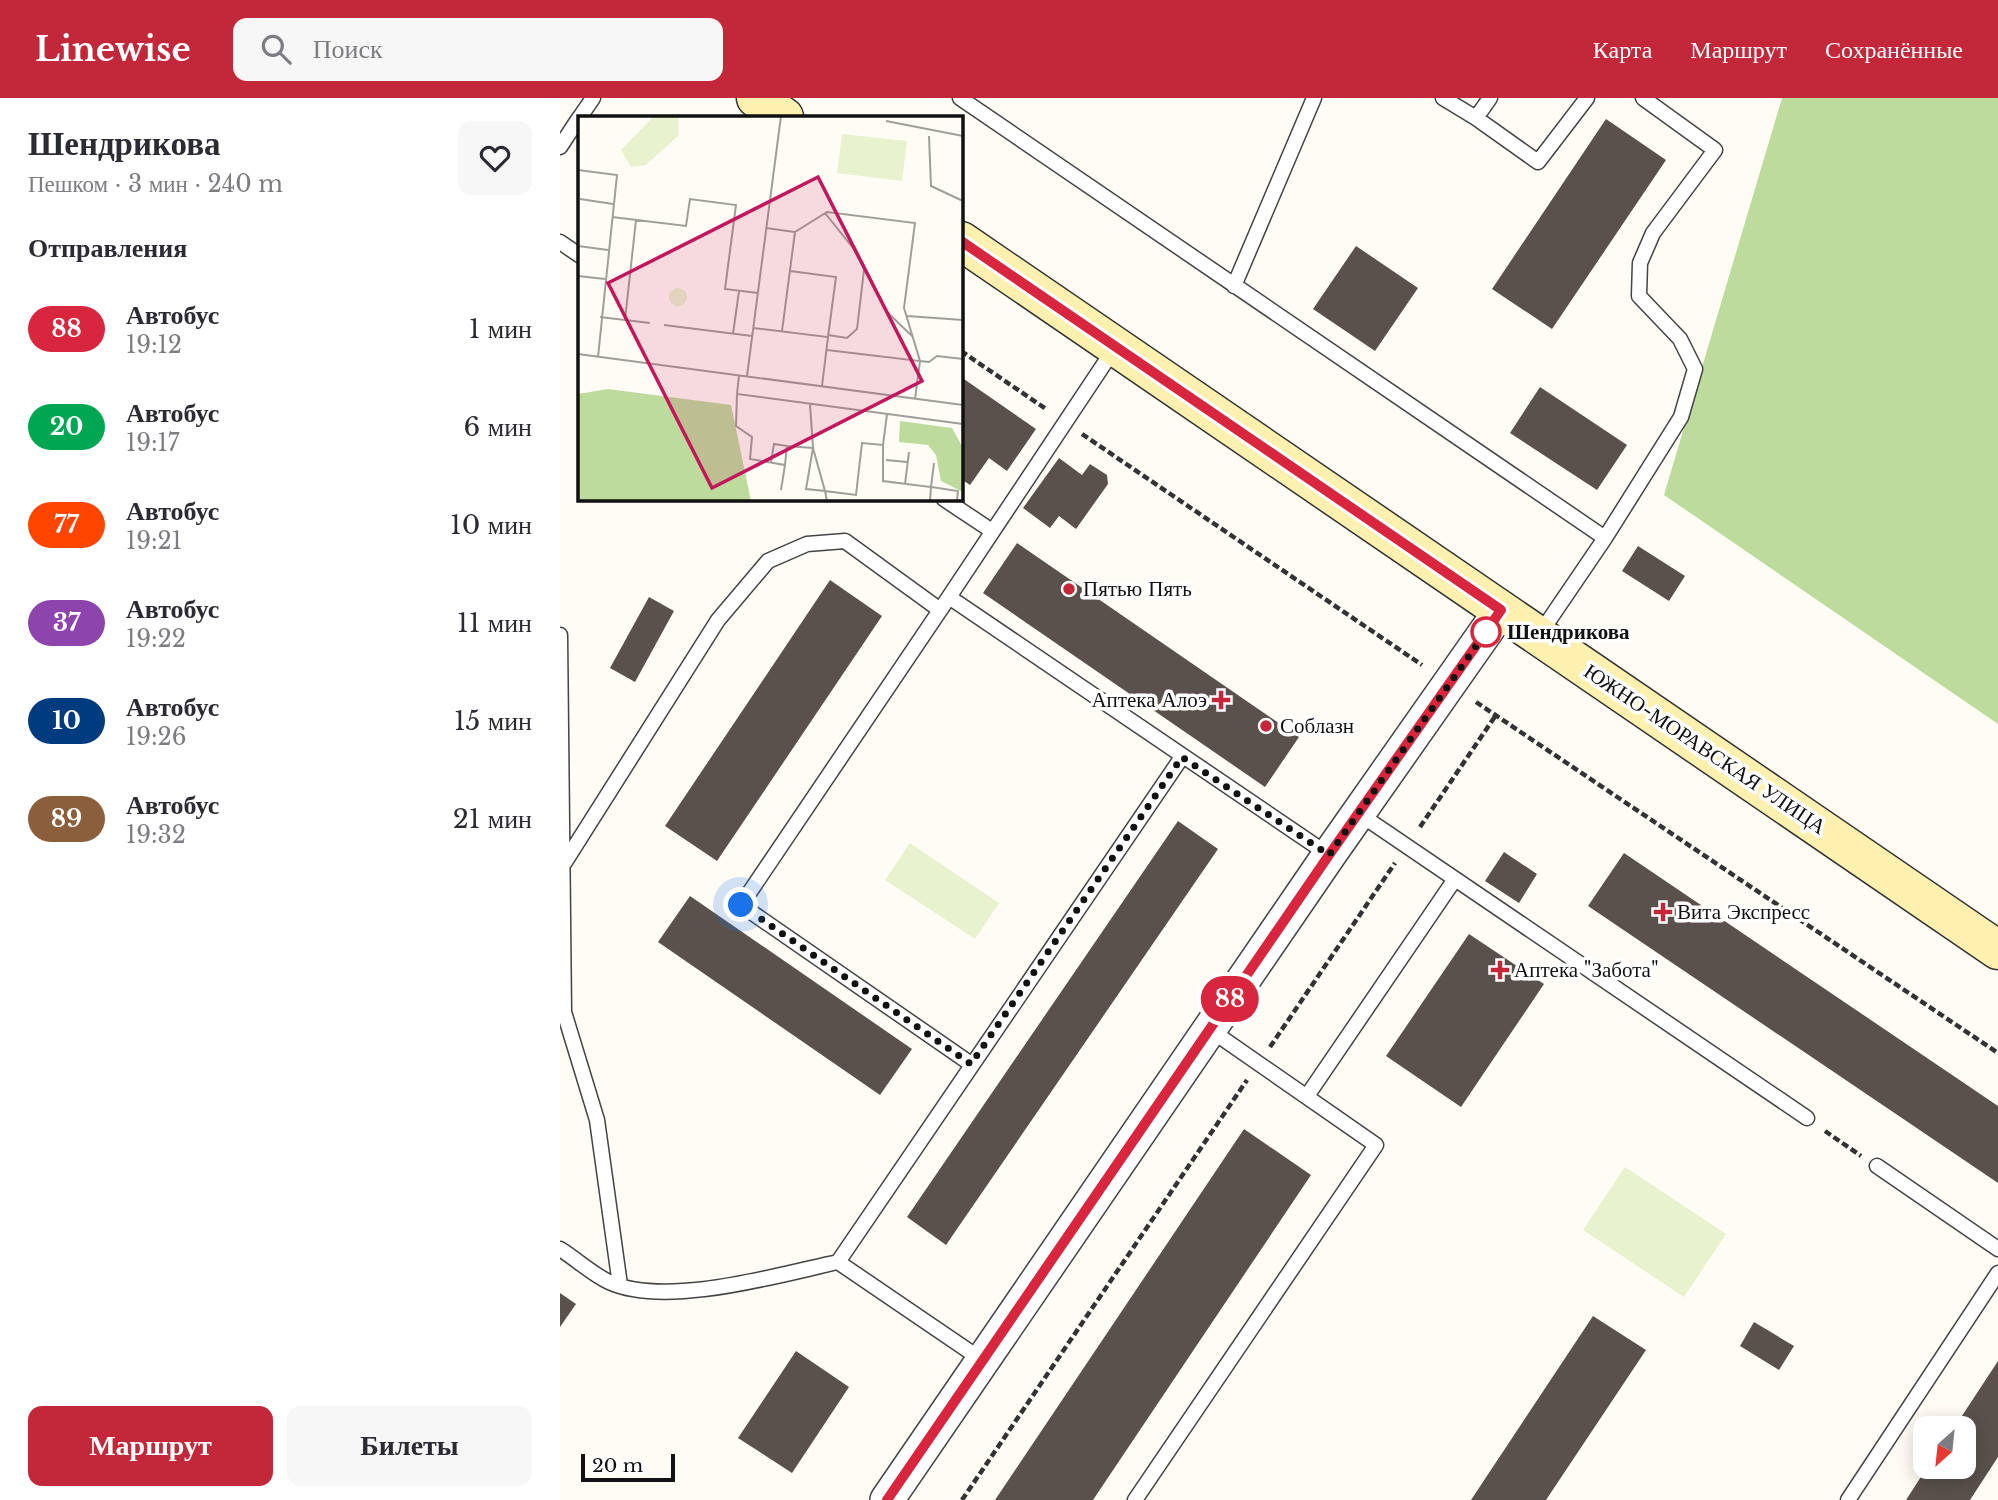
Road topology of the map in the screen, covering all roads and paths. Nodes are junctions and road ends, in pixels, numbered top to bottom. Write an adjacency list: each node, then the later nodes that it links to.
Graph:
1 (593, 98): 9 (lane)
2 (756, 98): 10 (main road)
3 (960, 98): 17 (lane)
4 (1314, 98): 17 (lane)
5 (1443, 98): 11 (lane)
6 (1490, 98): 11 (lane)
7 (1587, 98): 11 (lane)
8 (1643, 98): 21 (lane)
9 (581, 116)
10 (783, 116)
11 (1476, 117)
12 (578, 121): 13 (lane)
13 (560, 147)
14 (560, 242): 16 (lane)
15 (962, 242): 18 (main road, ЮЖНО-МОРАВСКАЯ УЛИЦА)
16 (578, 254)
17 (1234, 286): 21 (lane)
18 (1115, 348): 20 (lane); 23 (main road, ЮЖНО-МОРАВСКАЯ УЛИЦА)
19 (946, 500): 20 (lane)
20 (992, 531): 22 (lane)
21 (1605, 538): 25 (lane)
22 (945, 604): 27 (lane); 31 (lane); 36 (lane)
23 (1501, 610): 25 (main road, ЮЖНО-МОРАВСКАЯ УЛИЦА); 28 (street)
24 (560, 635): 31 (lane)
25 (1539, 635): 33 (main road, ЮЖНО-МОРАВСКАЯ УЛИЦА)
26 (1496, 715): 29 (path)
27 (1182, 757): 30 (lane); 36 (lane)
28 (1358, 813): 29 (lane); 30 (street)
29 (1407, 846): 32 (lane); 35 (path)
30 (1329, 855): 34 (street)
31 (564, 863): 44 (lane)
32 (1455, 879): 37 (lane); 38 (lane)
33 (1998, 950)
34 (1209, 1029): 35 (lane); 45 (street)
35 (1259, 1063): 37 (lane); 47 (path)
36 (971, 1064): 42 (lane)
37 (1307, 1097): 48 (lane)
38 (1807, 1118): 39 (path)
39 (1877, 1166): 41 (lane)
40 (560, 1249): 44 (lane)
41 (1998, 1249)
42 (838, 1262): 44 (lane); 45 (lane)
43 (1998, 1273): 49 (lane)
44 (620, 1285)
45 (982, 1360): 46 (street)
46 (887, 1500)
47 (962, 1500)
48 (1135, 1500)
49 (1848, 1500)

